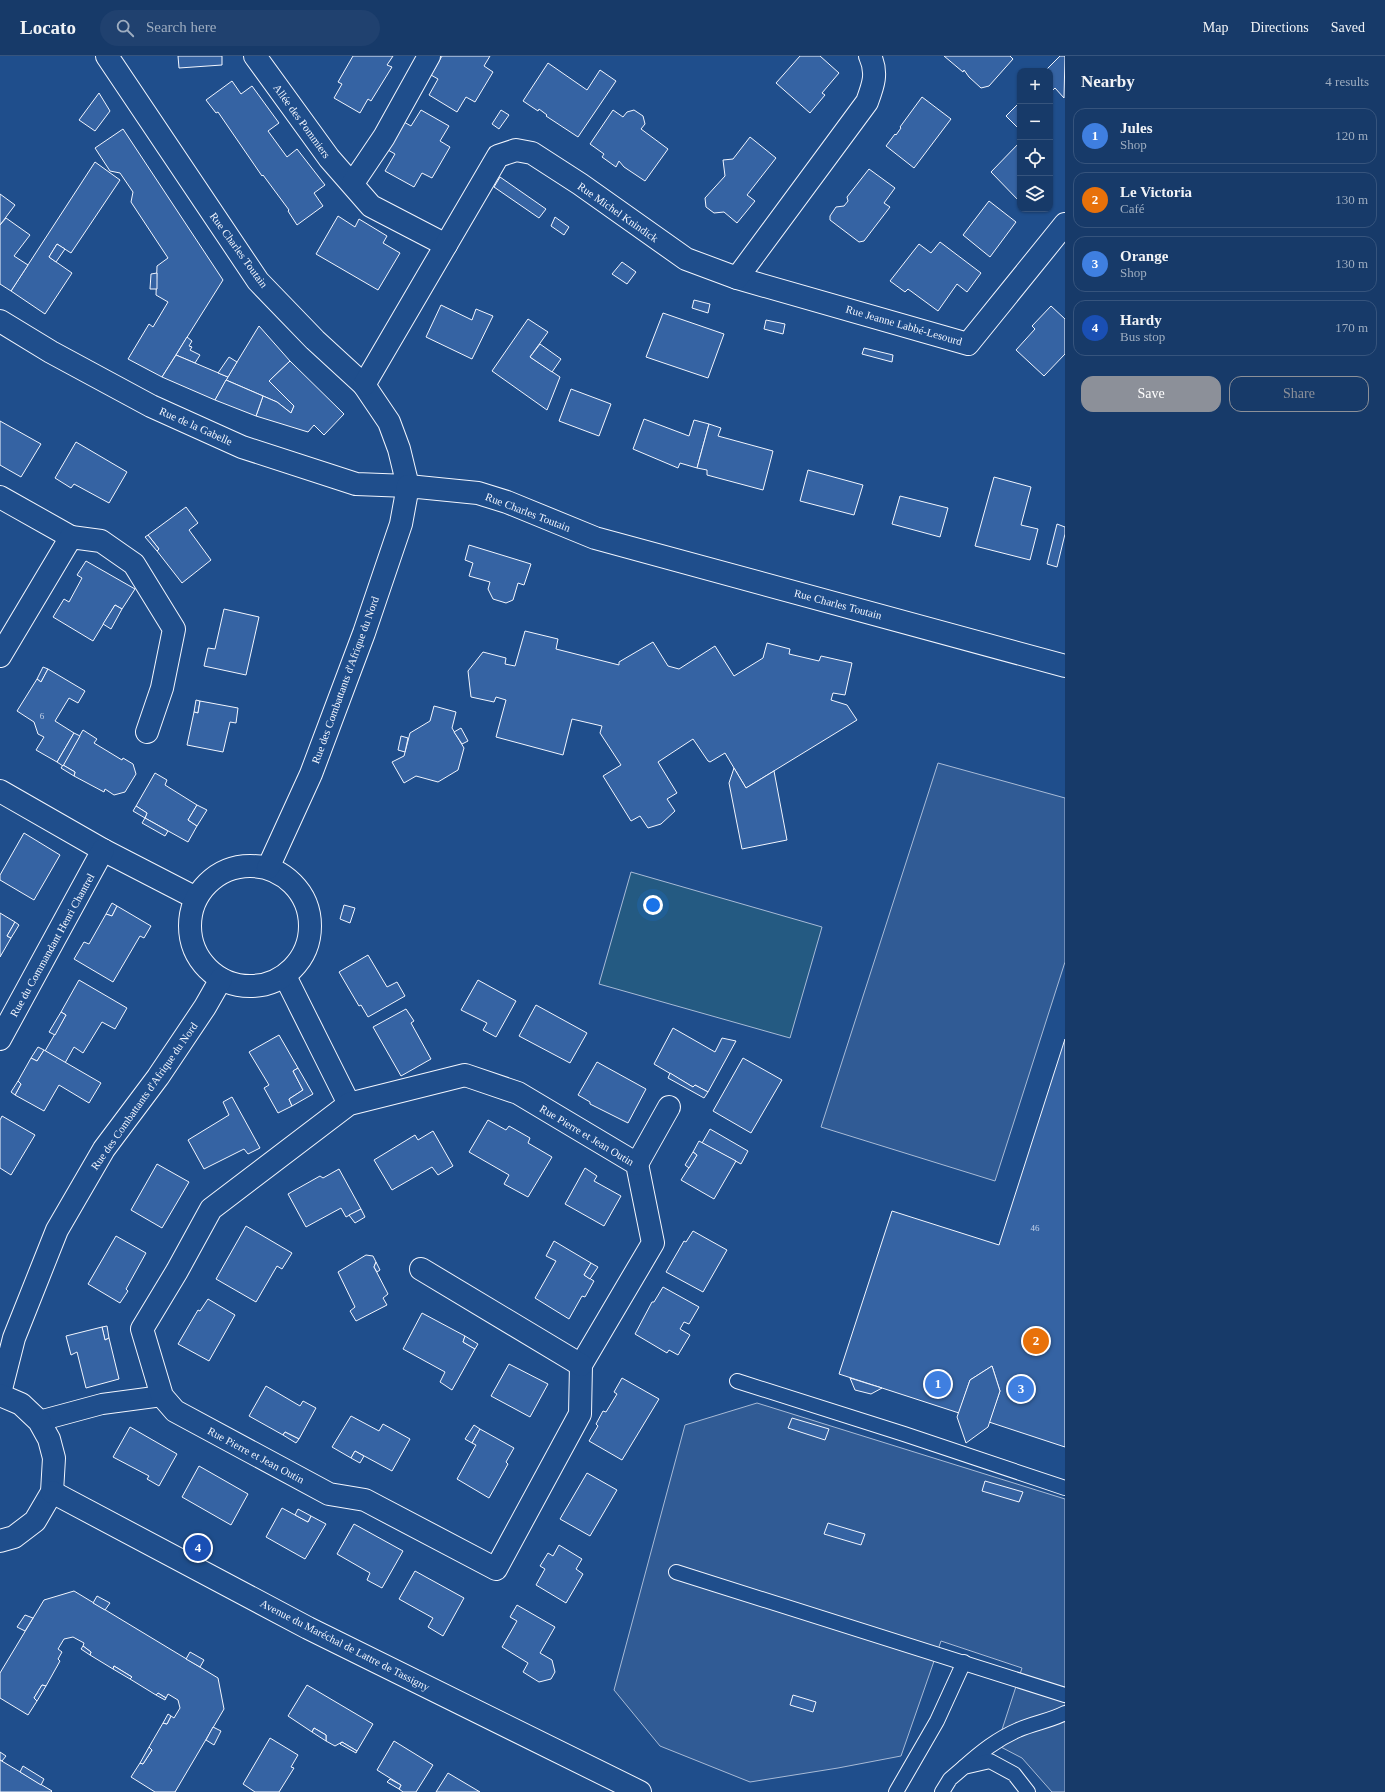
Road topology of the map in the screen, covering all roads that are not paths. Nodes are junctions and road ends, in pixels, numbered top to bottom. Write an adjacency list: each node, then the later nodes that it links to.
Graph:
1 (106, 56): 10 (street, Rue Charles Toutain)
2 (255, 56): 5 (street, Allée des Pommiers)
3 (429, 56): 5 (street)
4 (870, 56): 8 (street)
5 (353, 183): 7 (street, Allée des Pommiers)
6 (1065, 224): 8 (street, Rue Jeanne Labbé-Lesourd)
7 (446, 245): 8 (street, Rue Michel Knindick); 10 (street, Rue Michel Knindick)
8 (737, 278)
9 (0, 322): 11 (street, Rue de la Gabelle)
10 (364, 385): 11 (street, Rue Charles Toutain)
11 (408, 486): 15 (street, Rue Charles Toutain); 19 (street, Rue des Combattants d'Afrique du Nord)
12 (0, 497): 13 (street)
13 (71, 537): 14 (street); 16 (street)
14 (0, 656)
15 (1065, 666)
16 (147, 732)
17 (0, 791): 18 (street)
18 (103, 850): 20 (street); 23 (street, Rue du Commandant Henri Chantrel)
19 (268, 868): 20 (street); 21 (street)
20 (196, 898): 22 (street)
21 (284, 976): 22 (street); 24 (street)
22 (221, 979): 30 (street, Rue des Combattants d'Afrique du Nord)
23 (0, 1039)
24 (349, 1104): 26 (street, Rue Pierre et Jean Outin); 31 (street, Rue Pierre et Jean Outin)
25 (669, 1107): 26 (street)
26 (637, 1164): 28 (street, Rue Pierre et Jean Outin)
27 (421, 1269): 28 (street)
28 (582, 1365): 31 (street, Rue Pierre et Jean Outin)
29 (736, 1381): 33 (lane)
30 (0, 1394): 32 (street)
31 (162, 1396): 32 (street)
32 (39, 1421): 34 (street)
33 (1065, 1488)
34 (52, 1492): 35 (street); 41 (street, Avenue du Maréchal de Lattre de Tassigny)
35 (0, 1541)
36 (676, 1572): 37 (lane)
37 (964, 1662): 38 (lane); 42 (lane)
38 (1065, 1695)
39 (1065, 1713): 40 (lane)
40 (964, 1767): 43 (lane); 44 (lane)
41 (640, 1792)
42 (896, 1792)
43 (942, 1792)
44 (1028, 1792)

